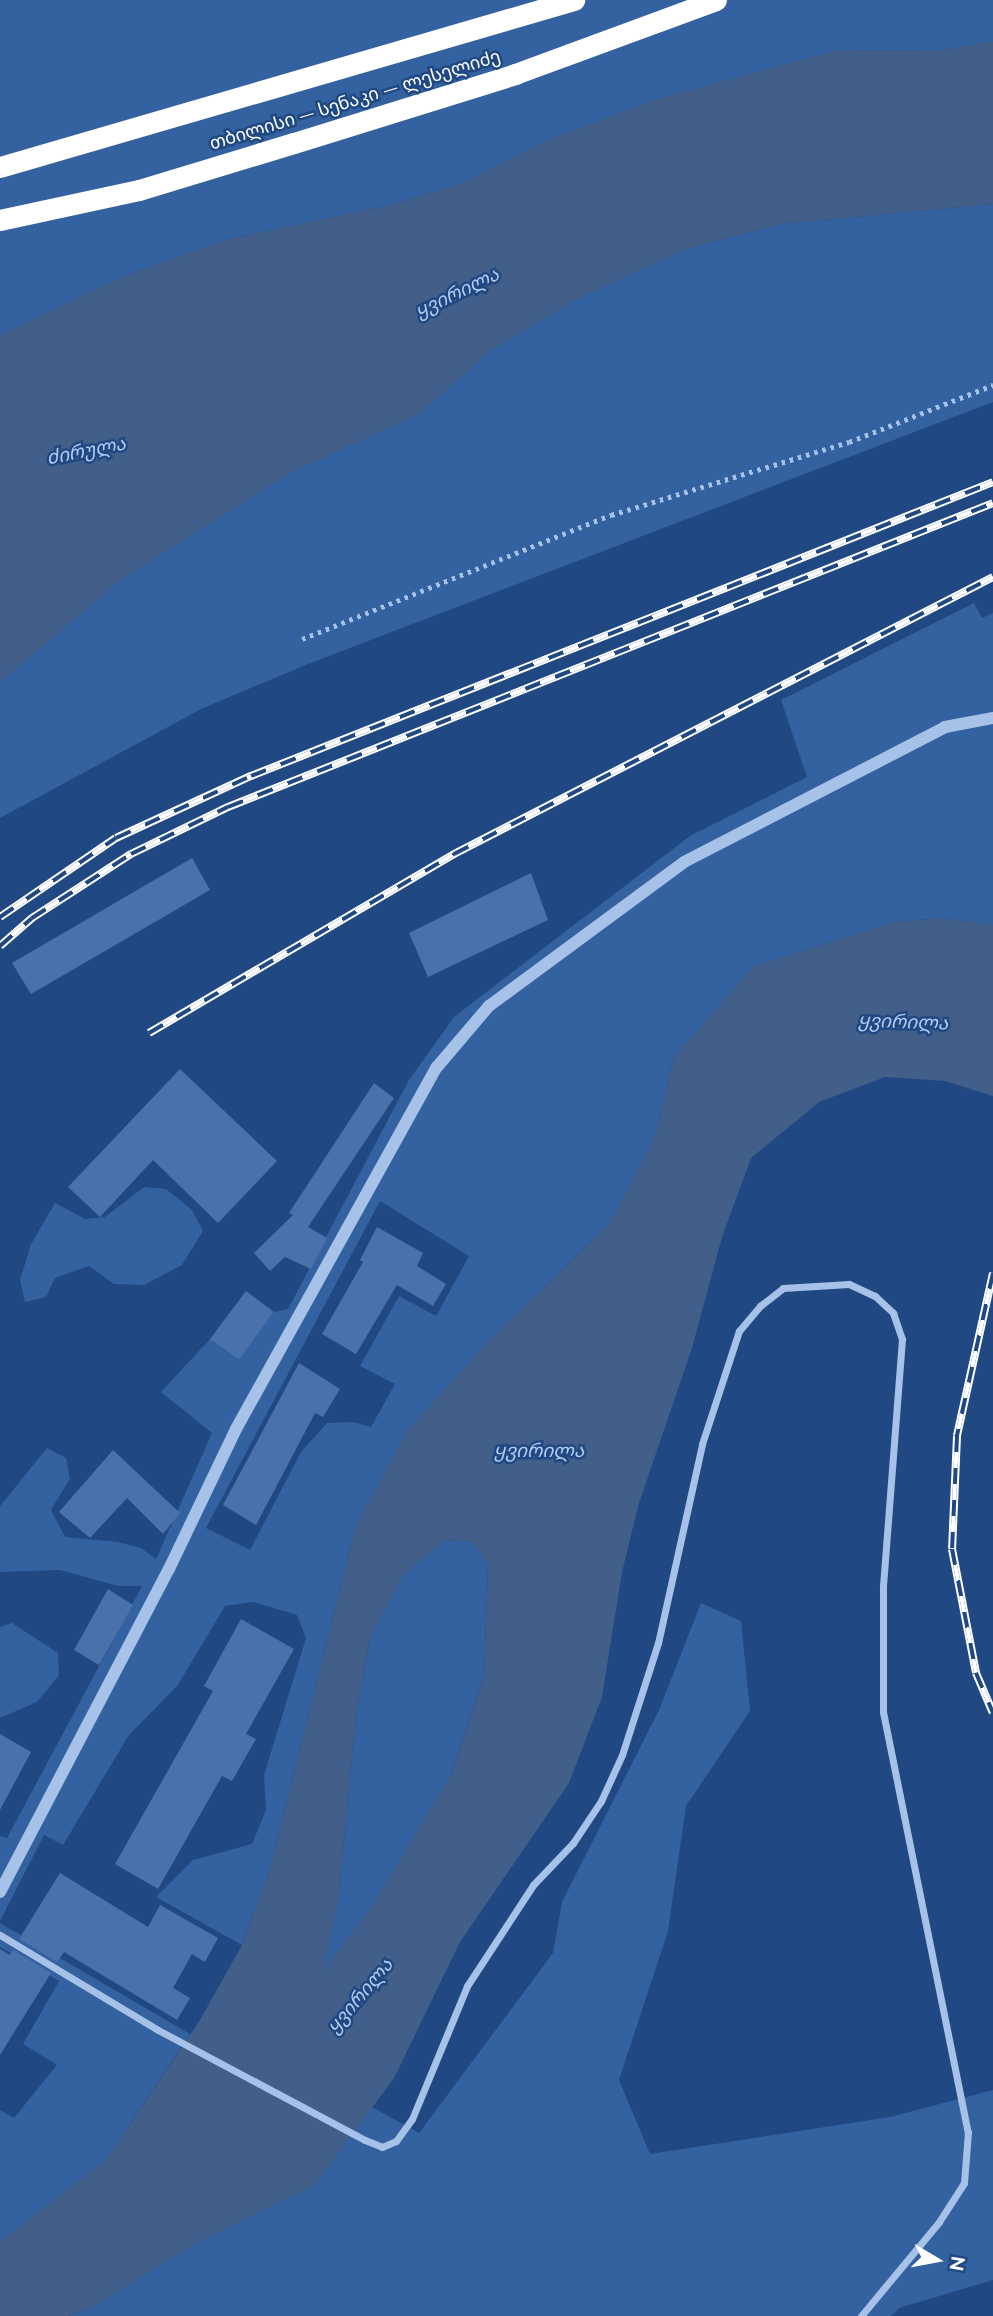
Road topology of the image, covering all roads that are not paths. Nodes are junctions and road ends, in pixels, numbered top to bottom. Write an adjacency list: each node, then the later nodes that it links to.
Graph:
1 (574, 0): 3 (highway, თბილისი — სენაკი — ლესელიძე)
2 (716, 0): 4 (highway, თბილისი — სენაკი — ლესელიძე)
3 (0, 167)
4 (0, 220)
5 (993, 718): 6 (street)
6 (0, 1892)
7 (0, 1935): 8 (street)
8 (861, 2316)

